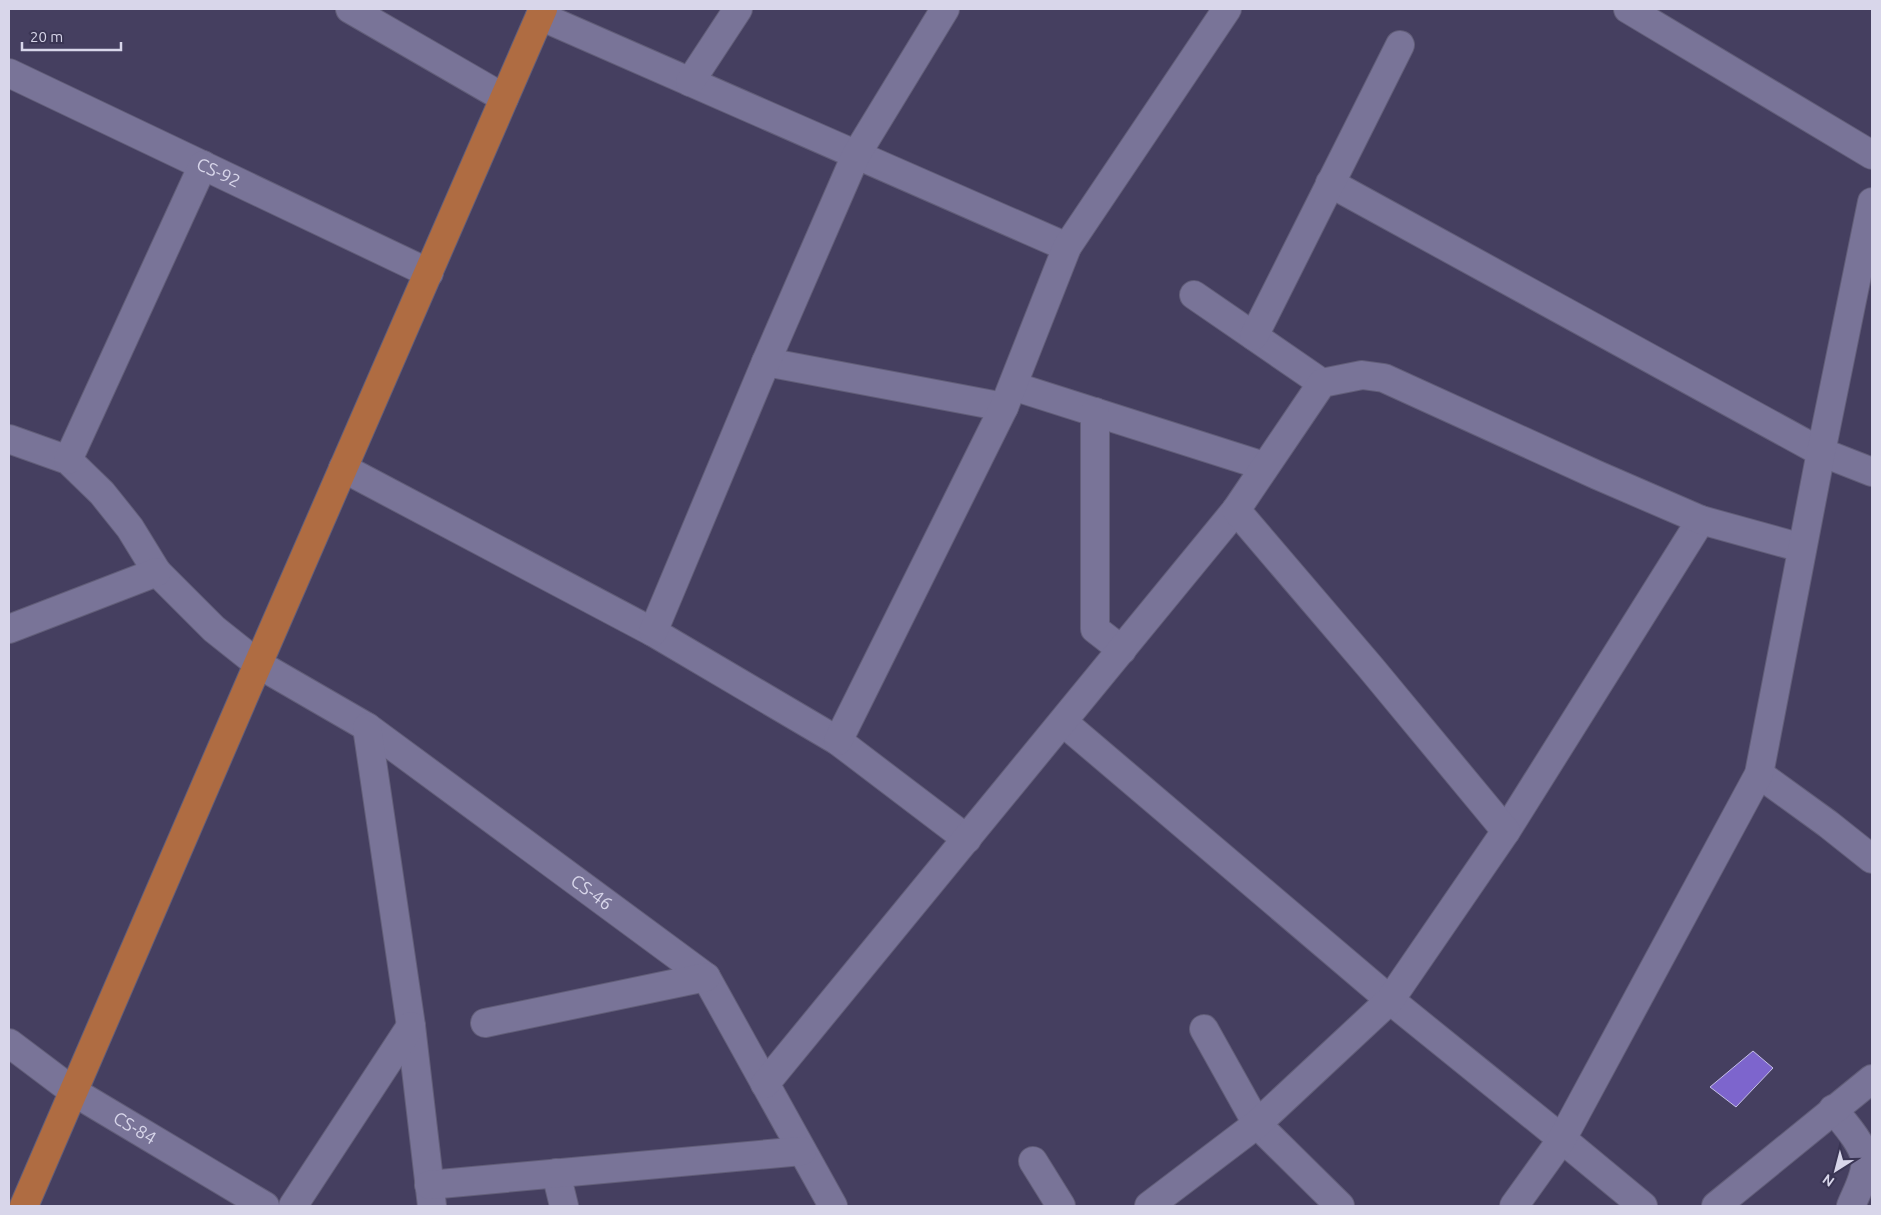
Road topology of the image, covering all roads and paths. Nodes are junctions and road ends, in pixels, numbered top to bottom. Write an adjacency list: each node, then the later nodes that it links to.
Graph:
1 (350, 9): 10 (street)
2 (738, 9): 9 (street)
3 (945, 9): 11 (street)
4 (1227, 9): 16 (street)
5 (1628, 9): 12 (street)
6 (542, 12): 9 (street); 10 (main road)
7 (1400, 45): 14 (street)
8 (9, 74): 13 (street, CS-92)
9 (690, 82): 11 (street)
10 (504, 98): 17 (main road)
11 (856, 155): 16 (street); 20 (street)
12 (1872, 155)
13 (202, 165): 17 (street, CS-92); 26 (street)
14 (1330, 183): 19 (street); 25 (street)
15 (1872, 202): 25 (street)
16 (1067, 248): 22 (street)
17 (429, 273): 28 (main road)
18 (1194, 295): 19 (street)
19 (1254, 336): 21 (street)
20 (766, 362): 22 (street); 35 (street)
21 (1322, 383): 27 (street); 31 (street)
22 (1008, 397): 23 (street); 40 (street)
23 (1095, 412): 27 (street); 36 (street)
24 (9, 439): 26 (street)
25 (1821, 452): 29 (street); 32 (street)
26 (68, 460): 33 (street, CS-46)
27 (1264, 466): 30 (street)
28 (343, 468): 35 (street); 37 (main road)
29 (1872, 472)
30 (1236, 510): 36 (street); 42 (street)
31 (1702, 520): 32 (street); 42 (street)
32 (1802, 548): 41 (street)
33 (157, 572): 34 (street); 37 (street, CS-46)
34 (9, 629)
35 (653, 632): 40 (street)
36 (1122, 650): 38 (street)
37 (258, 664): 39 (street, CS-46); 53 (main road)
38 (1063, 722): 43 (street); 46 (street)
39 (367, 727): 45 (street, CS-46); 48 (street)
40 (838, 741): 43 (street)
41 (1760, 774): 44 (street); 56 (street)
42 (1506, 831): 46 (street)
43 (967, 839): 52 (street)
44 (1872, 859)
45 (706, 977): 47 (street); 52 (street, CS-46)
46 (1390, 1000): 55 (street); 56 (street)
47 (485, 1022)
48 (411, 1026): 60 (street); 63 (street)
49 (1204, 1029): 55 (street)
50 (9, 1043): 53 (street, CS-84)
51 (1872, 1079): 54 (street)
52 (765, 1084): 57 (street, CS-46)
53 (74, 1092): 61 (main road); 62 (street, CS-84)
54 (1833, 1109): 71 (street); 72 (street)
55 (1257, 1124): 67 (street); 68 (street)
56 (1562, 1138): 69 (street); 70 (street)
57 (802, 1151): 59 (street); 65 (street, CS-46)
58 (1033, 1161): 66 (street)
59 (556, 1173): 60 (street); 64 (street)
60 (430, 1196)
61 (24, 1206)
62 (265, 1206)
63 (293, 1206)
64 (564, 1206)
65 (833, 1206)
66 (1061, 1206)
67 (1149, 1206)
68 (1340, 1206)
69 (1514, 1206)
70 (1643, 1206)
71 (1716, 1206)
72 (1851, 1206)

